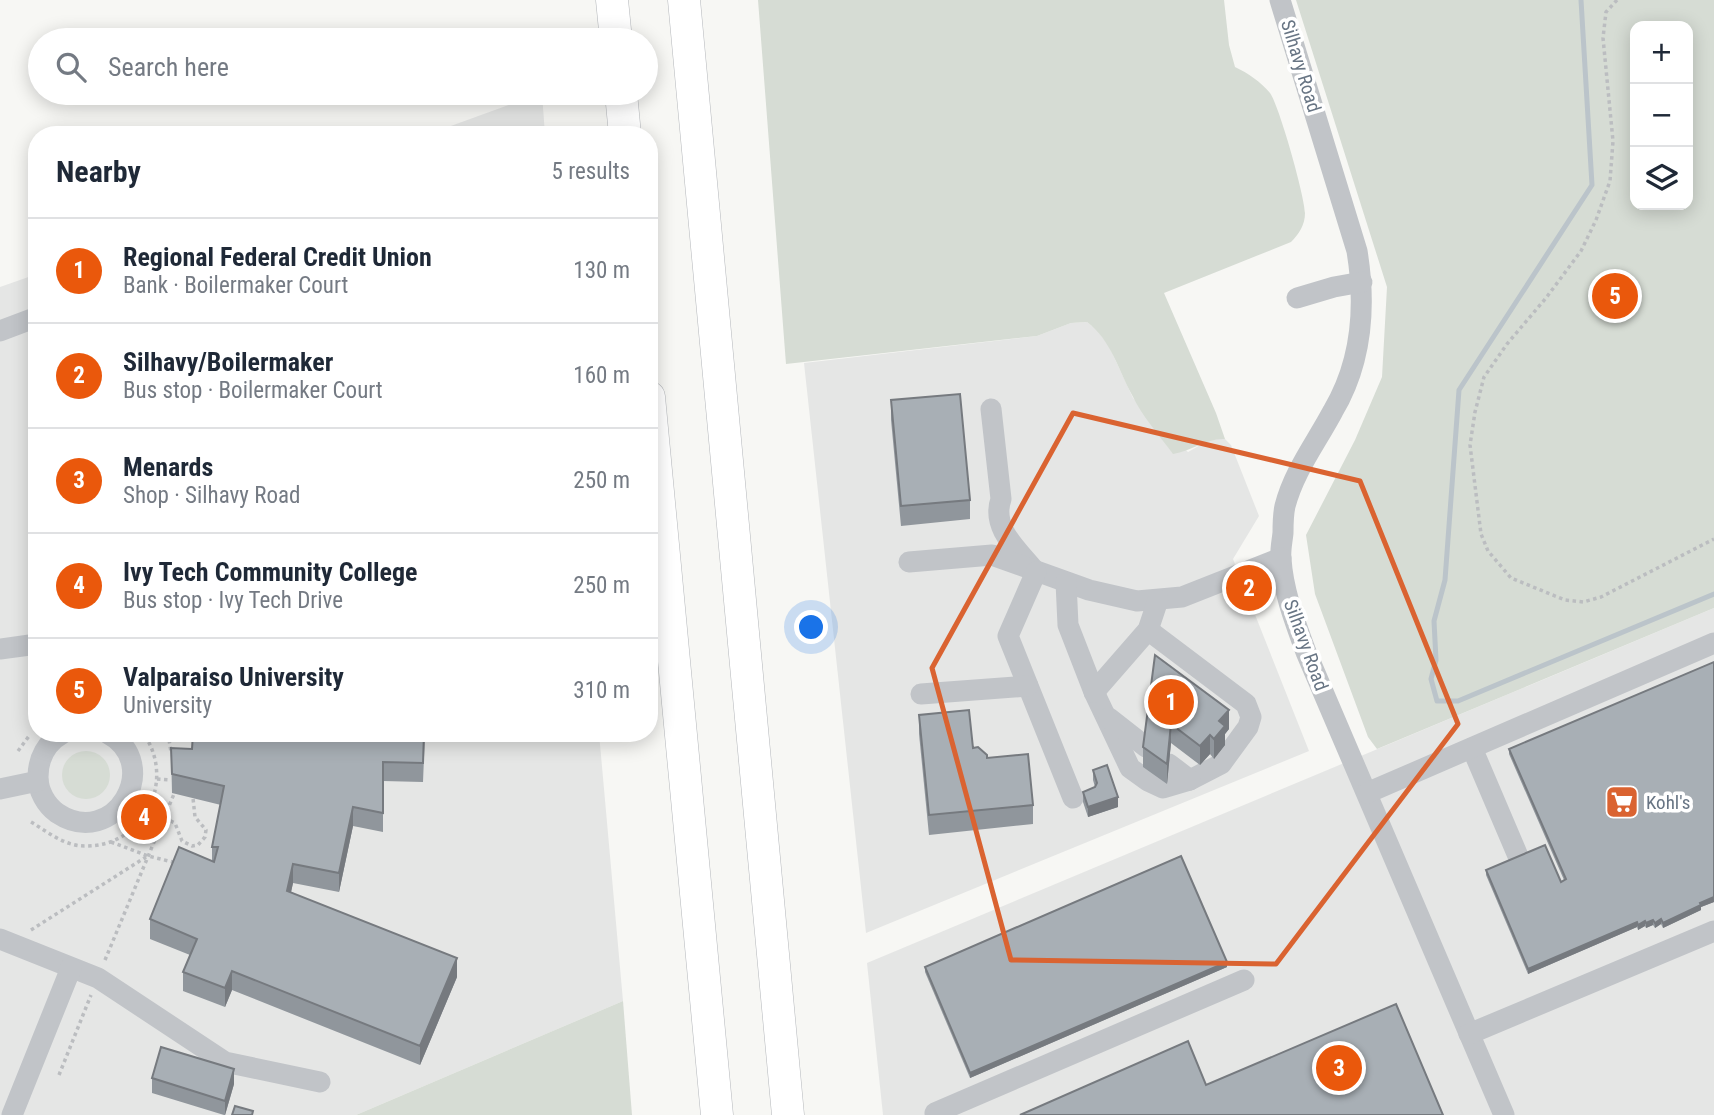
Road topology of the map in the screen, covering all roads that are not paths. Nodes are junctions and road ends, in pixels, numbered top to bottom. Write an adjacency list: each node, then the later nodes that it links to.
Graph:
1 (612, 0): 4 (highway)
2 (684, 0): 45 (highway)
3 (1280, 0): 7 (street, Silhavy Road)
4 (615, 28)
5 (622, 105): 6 (highway)
6 (624, 126)
7 (1362, 282): 8 (street); 13 (street, Silhavy Road)
8 (1297, 299)
9 (28, 320): 10 (street)
10 (0, 331)
11 (991, 408): 15 (street)
12 (658, 493): 44 (highway)
13 (1281, 558): 17 (street); 34 (street, Silhavy Road)
14 (909, 562): 15 (street)
15 (1036, 572): 16 (street); 22 (street)
16 (1066, 582): 17 (street); 23 (street)
17 (1158, 600): 18 (street)
18 (1148, 630): 23 (street); 31 (street)
19 (1714, 643): 29 (street)
20 (28, 645): 21 (street)
21 (0, 649)
22 (1028, 686): 24 (street); 35 (street)
23 (1094, 692): 25 (street)
24 (921, 694)
25 (1105, 715): 28 (street); 31 (street)
26 (51, 742): 32 (street)
27 (118, 742): 32 (street)
28 (1146, 747)
29 (1472, 748): 34 (street); 36 (street)
30 (1169, 764): 31 (street)
31 (1190, 780)
32 (38, 781): 33 (street)
33 (0, 789)
34 (1367, 793): 41 (street, Silhavy Road)
35 (1073, 798)
36 (1518, 856)
37 (1714, 931): 41 (street)
38 (0, 939): 39 (street)
39 (71, 968): 42 (street); 43 (street)
40 (1244, 980): 46 (street)
41 (1469, 1034): 47 (street, Silhavy Road)
42 (320, 1082)
43 (12, 1115)
44 (716, 1115)
45 (788, 1115)
46 (936, 1115)
47 (1504, 1115)

